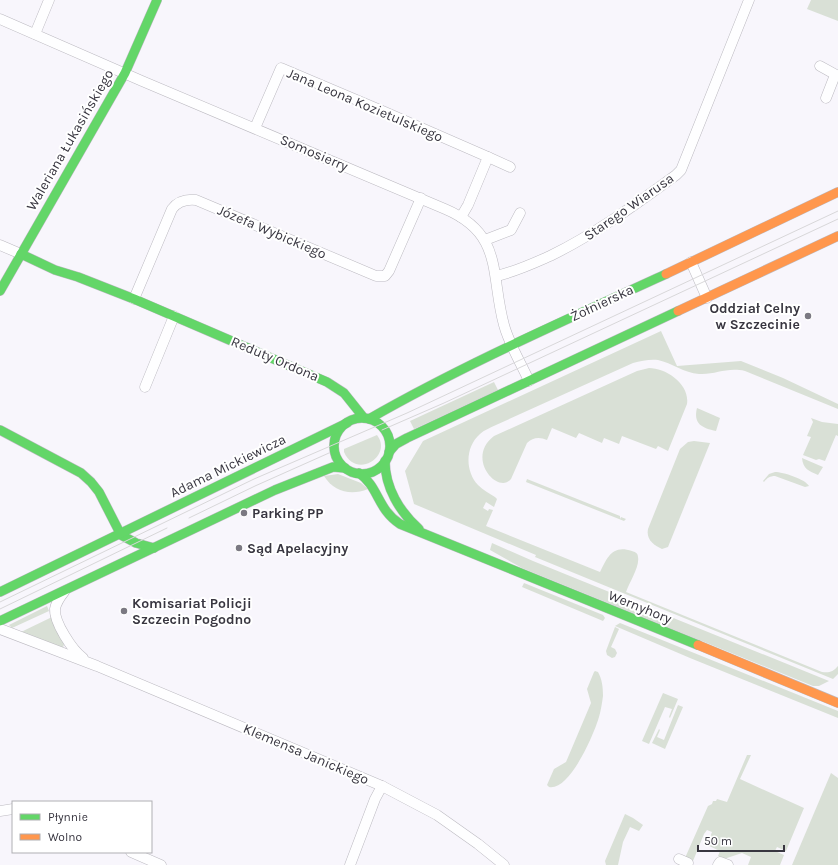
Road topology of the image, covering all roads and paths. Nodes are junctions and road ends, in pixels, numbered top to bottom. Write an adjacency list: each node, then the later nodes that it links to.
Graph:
1 (49, 0): 5 (street)
2 (157, 0): 7 (street, Waleriana Łukasińskiego)
3 (749, 0): 22 (street, Starego Wiarusa)
4 (0, 19): 5 (street, Somosierry)
5 (35, 34): 7 (street, Somosierry)
6 (820, 66): 8 (street)
7 (125, 73): 10 (street, Somosierry); 20 (street, Waleriana Łukasińskiego)
8 (837, 75): 9 (street)
9 (826, 98)
10 (255, 128): 11 (street, Jana Leona Kozietulskiego); 14 (street, Somosierry)
11 (488, 157): 12 (street, Jana Leona Kozietulskiego); 16 (street)
12 (510, 167)
13 (838, 192): 21 (street, Żołnierska)
14 (421, 198): 16 (street, Somosierry); 25 (street, Józefa Wybickiego)
15 (520, 213): 18 (street)
16 (461, 217): 18 (street, Somosierry)
17 (838, 236): 24 (street)
18 (485, 240): 22 (street, Somosierry)
19 (0, 245): 20 (street, Reduty Ordona)
20 (21, 254): 23 (street, Waleriana Łukasińskiego); 25 (street, Reduty Ordona)
21 (691, 262): 24 (street); 27 (street, Żołnierska)
22 (496, 276): 27 (street, Somosierry)
23 (0, 291)
24 (707, 298): 28 (street)
25 (134, 299): 26 (street, Reduty Ordona)
26 (174, 316): 29 (street); 30 (street, Reduty Ordona)
27 (512, 345): 28 (street); 30 (street, Żołnierska)
28 (529, 381): 33 (street)
29 (145, 387)
30 (366, 419): 31 (street); 33 (street)
31 (347, 422): 35 (street); 37 (street, Adama Mickiewicza)
32 (0, 430): 37 (street)
33 (389, 452): 34 (street)
34 (385, 461): 36 (street); 38 (street, Wernyhory)
35 (345, 468): 36 (street); 39 (street)
36 (359, 473): 38 (street, Wernyhory)
37 (120, 534): 39 (street); 41 (street, Adama Mickiewicza)
38 (431, 536): 45 (street, Wernyhory)
39 (154, 548): 40 (street)
40 (68, 589): 42 (street); 44 (street, Klemensa Janickiego)
41 (0, 592)
42 (0, 621)
43 (0, 629): 44 (street, Klemensa Janickiego)
44 (96, 666): 46 (street, Klemensa Janickiego)
45 (838, 703)
46 (382, 786): 51 (street); 52 (street, Klemensa Janickiego)
47 (12, 809): 48 (street)
48 (0, 811)
49 (133, 853): 50 (street)
50 (161, 865)
51 (350, 865)
52 (504, 865)
53 (718, 865): 54 (street)
54 (728, 865)

